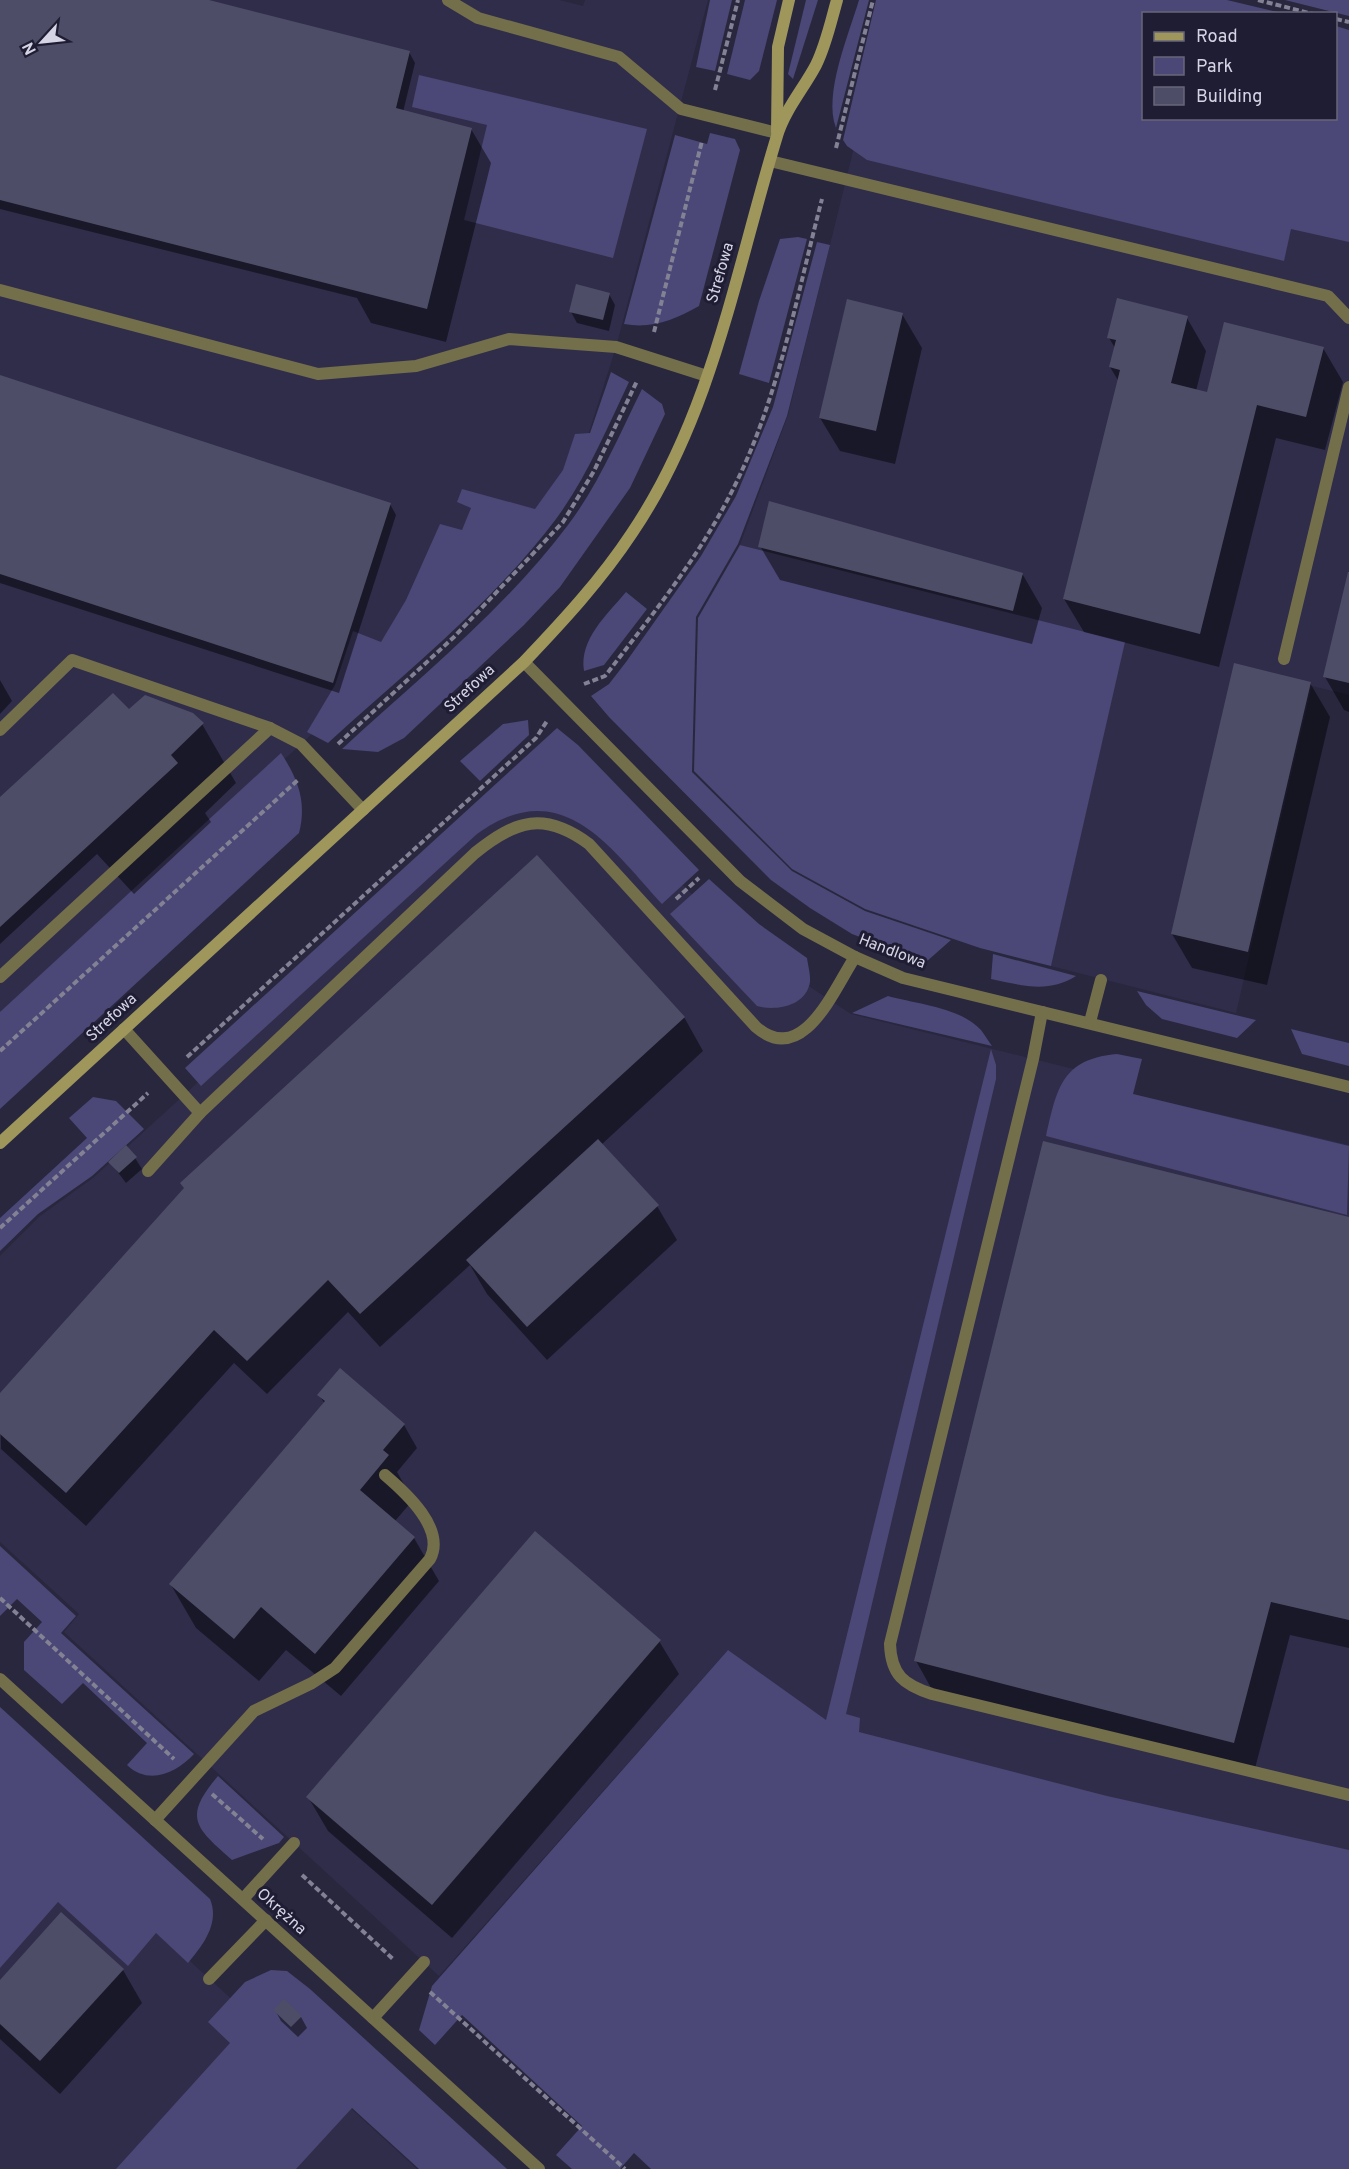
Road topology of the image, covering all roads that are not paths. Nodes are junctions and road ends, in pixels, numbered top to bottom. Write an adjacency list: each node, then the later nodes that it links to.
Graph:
1 (448, 0): 4 (street)
2 (789, 0): 4 (street, Strefowa)
3 (837, 0): 4 (street, Strefowa)
4 (777, 133): 5 (street, Strefowa)
5 (770, 161): 7 (street); 8 (street, Strefowa)
6 (0, 291): 8 (street)
7 (1349, 318)
8 (707, 376): 11 (street, Strefowa)
9 (1349, 387): 10 (street)
10 (1284, 659)
11 (524, 662): 14 (street, Strefowa); 15 (street, Handlowa)
12 (270, 728): 13 (street); 14 (street); 16 (street)
13 (0, 730)
14 (363, 810): 20 (street, Strefowa)
15 (855, 957): 18 (street, Handlowa); 22 (street)
16 (0, 977)
17 (1101, 980): 19 (street)
18 (1042, 1012): 19 (street, Handlowa); 27 (street)
19 (1090, 1022): 21 (street, Handlowa)
20 (124, 1029): 22 (street); 23 (street, Strefowa)
21 (1349, 1087)
22 (200, 1113): 24 (street)
23 (0, 1143)
24 (148, 1171)
25 (385, 1475): 28 (street)
26 (0, 1679): 28 (street, Okrężna)
27 (1349, 1795)
28 (155, 1820): 30 (street, Okrężna)
29 (294, 1843): 30 (street)
30 (243, 1899): 31 (street, Okrężna)
31 (266, 1920): 33 (street); 34 (street, Okrężna)
32 (424, 1962): 34 (street)
33 (209, 1979)
34 (373, 2018): 35 (street, Okrężna)
35 (539, 2169)

